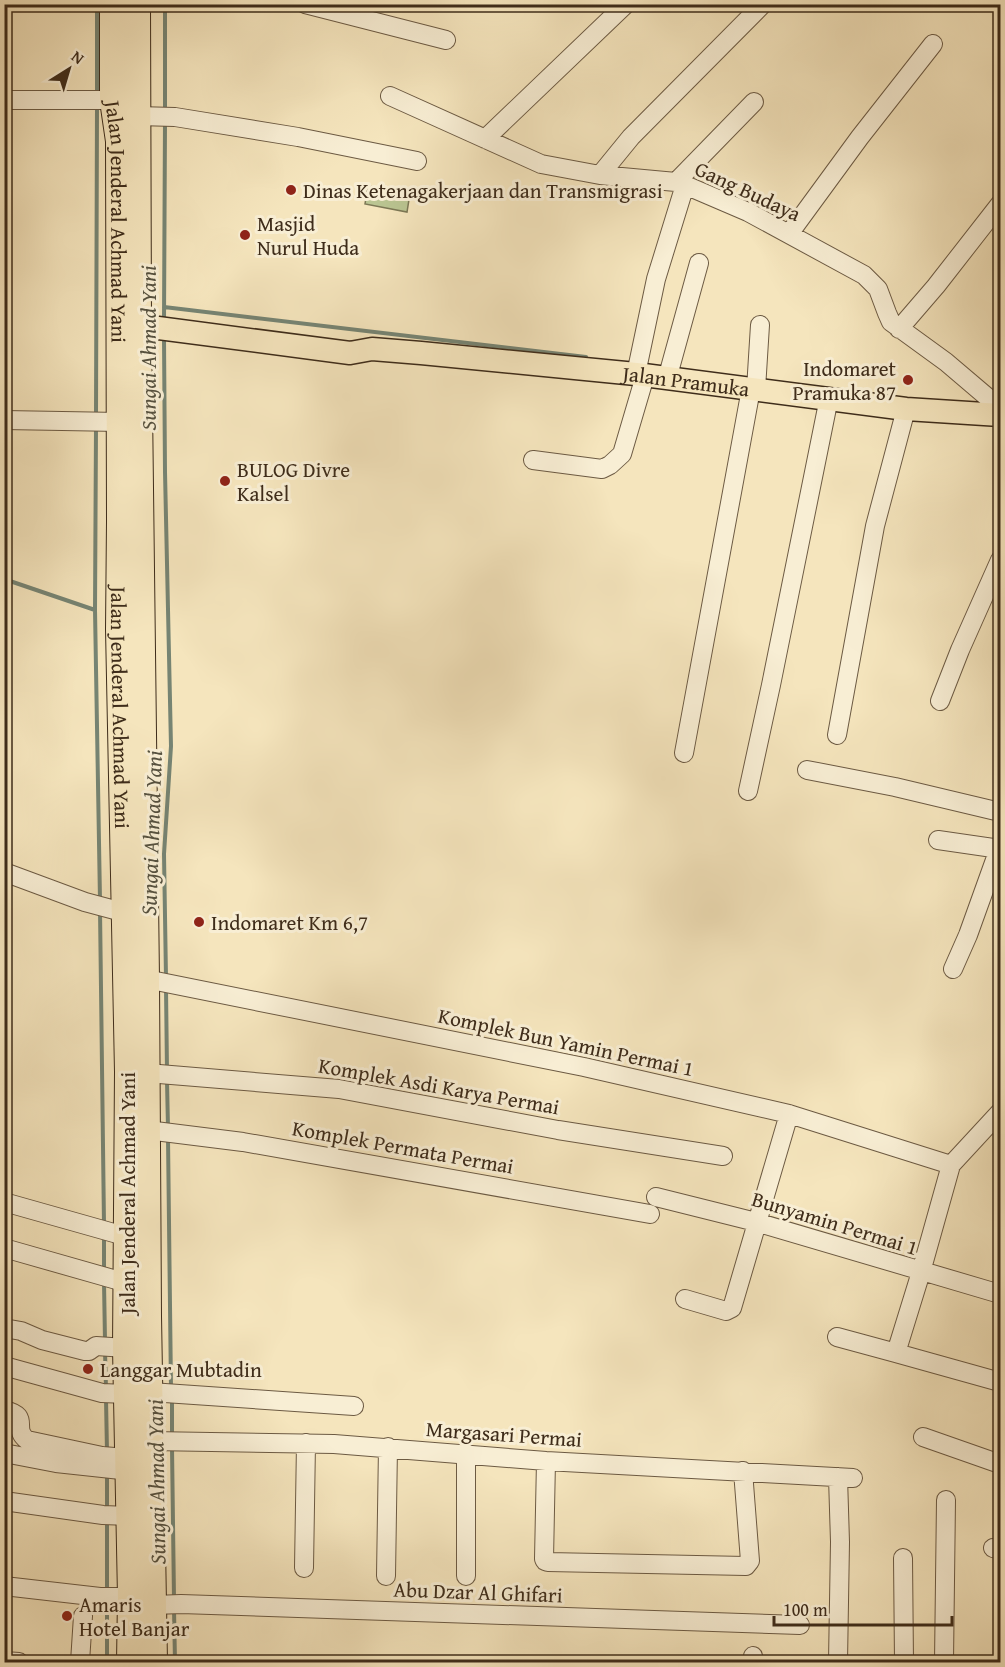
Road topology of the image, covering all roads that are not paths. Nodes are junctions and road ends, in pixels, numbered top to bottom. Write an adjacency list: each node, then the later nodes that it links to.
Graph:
1 (113, 4): 10 (highway, Jalan Jenderal Achmad Yani)
2 (136, 4): 12 (highway, Jalan Jenderal Achmad Yani)
3 (305, 4): 6 (street)
4 (626, 4): 13 (street)
5 (763, 4): 15 (street)
6 (446, 40)
7 (933, 44): 18 (street)
8 (390, 96): 13 (street, Gang Budaya)
9 (4, 100): 10 (street)
10 (101, 100): 20 (highway, Jalan Jenderal Achmad Yani)
11 (754, 102): 16 (street)
12 (137, 116): 14 (street); 20 (highway, Jalan Jenderal Achmad Yani)
13 (485, 139): 15 (street, Gang Budaya)
14 (417, 160)
15 (600, 174): 16 (street, Gang Budaya)
16 (681, 184): 18 (street, Gang Budaya); 23 (street)
17 (1000, 204): 22 (street)
18 (789, 234): 22 (street, Gang Budaya)
19 (699, 263): 23 (street)
20 (146, 319): 23 (main road, Jalan Pramuka); 30 (highway, Jalan Jenderal Achmad Yani); 44 (highway, Jalan Jenderal Achmad Yani)
21 (760, 325): 24 (street)
22 (899, 328): 26 (street, Gang Budaya)
23 (649, 376): 24 (main road, Jalan Pramuka); 31 (street)
24 (754, 389): 25 (main road, Jalan Pramuka); 35 (street)
25 (829, 398): 27 (main road, Jalan Pramuka); 37 (street)
26 (1000, 408)
27 (906, 409): 28 (main road, Jalan Pramuka); 34 (street)
28 (1000, 415)
29 (4, 420): 30 (street)
30 (111, 421): 42 (highway, Jalan Jenderal Achmad Yani)
31 (533, 460)
32 (1000, 560): 33 (street)
33 (940, 701)
34 (837, 735)
35 (684, 753)
36 (807, 770): 38 (street)
37 (748, 791)
38 (1000, 812)
39 (938, 840): 40 (street)
40 (1000, 848): 43 (street)
41 (4, 872): 42 (street)
42 (104, 908): 51 (highway, Jalan Jenderal Achmad Yani)
43 (953, 969)
44 (159, 982): 45 (highway, Jalan Jenderal Achmad Yani); 47 (street, Komplek Bun Yamin Permai 1)
45 (147, 1073): 48 (highway, Jalan Jenderal Achmad Yani); 49 (street, Komplek Asdi Karya Permai)
46 (1000, 1112): 50 (street)
47 (789, 1114): 50 (street, Komplek Bun Yamin Permai 1); 55 (street)
48 (147, 1130): 51 (highway, Jalan Jenderal Achmad Yani); 54 (street, Komplek Permata Permai)
49 (723, 1156)
50 (951, 1165): 58 (street)
51 (138, 1197): 56 (highway, Jalan Jenderal Achmad Yani); 68 (highway, Jalan Jenderal Achmad Yani)
52 (656, 1197): 55 (street, Bunyamin Permai 1)
53 (4, 1202): 56 (street)
54 (650, 1214)
55 (756, 1222): 58 (street, Bunyamin Permai 1); 61 (street)
56 (111, 1232): 59 (highway, Jalan Jenderal Achmad Yani)
57 (4, 1248): 59 (street)
58 (921, 1272): 60 (street, Bunyamin Permai 1); 65 (street)
59 (112, 1279): 64 (highway, Jalan Jenderal Achmad Yani)
60 (1000, 1294)
61 (685, 1299)
62 (4, 1328): 64 (street)
63 (837, 1337): 65 (street)
64 (112, 1347): 68 (highway, Jalan Jenderal Achmad Yani)
65 (896, 1353): 67 (street)
66 (4, 1366): 68 (street)
67 (1000, 1382)
68 (140, 1394): 69 (street); 72 (highway, Jalan Jenderal Achmad Yani); 78 (highway, Jalan Jenderal Achmad Yani)
69 (354, 1406)
70 (4, 1410): 78 (street)
71 (923, 1437): 79 (street)
72 (168, 1441): 73 (street, Margasari Permai); 89 (highway, Jalan Jenderal Achmad Yani)
73 (306, 1443): 74 (street, Margasari Permai); 85 (street)
74 (388, 1448): 76 (street, Margasari Permai); 86 (street)
75 (4, 1454): 78 (street)
76 (466, 1454): 77 (street, Margasari Permai); 87 (street)
77 (546, 1461): 80 (street, Margasari Permai); 80 (street)
78 (113, 1463): 83 (highway, Jalan Jenderal Achmad Yani)
79 (1000, 1464)
80 (743, 1471): 97 (street, Margasari Permai)
81 (946, 1500): 99 (street)
82 (4, 1501): 83 (street)
83 (115, 1516): 89 (highway, Jalan Jenderal Achmad Yani)
84 (903, 1558): 98 (street)
85 (304, 1568)
86 (386, 1576)
87 (466, 1576)
88 (4, 1586): 89 (street, Abu Dzar Al Ghifari)
89 (141, 1601): 91 (street, Abu Dzar Al Ghifari); 95 (highway, Jalan Jenderal Achmad Yani); 96 (highway, Jalan Jenderal Achmad Yani)
90 (83, 1616): 94 (street)
91 (800, 1625)
92 (4, 1661): 93 (street)
93 (19, 1662)
94 (80, 1662)
95 (130, 1662)
96 (154, 1662)
97 (837, 1662)
98 (904, 1662)
99 (944, 1662)

